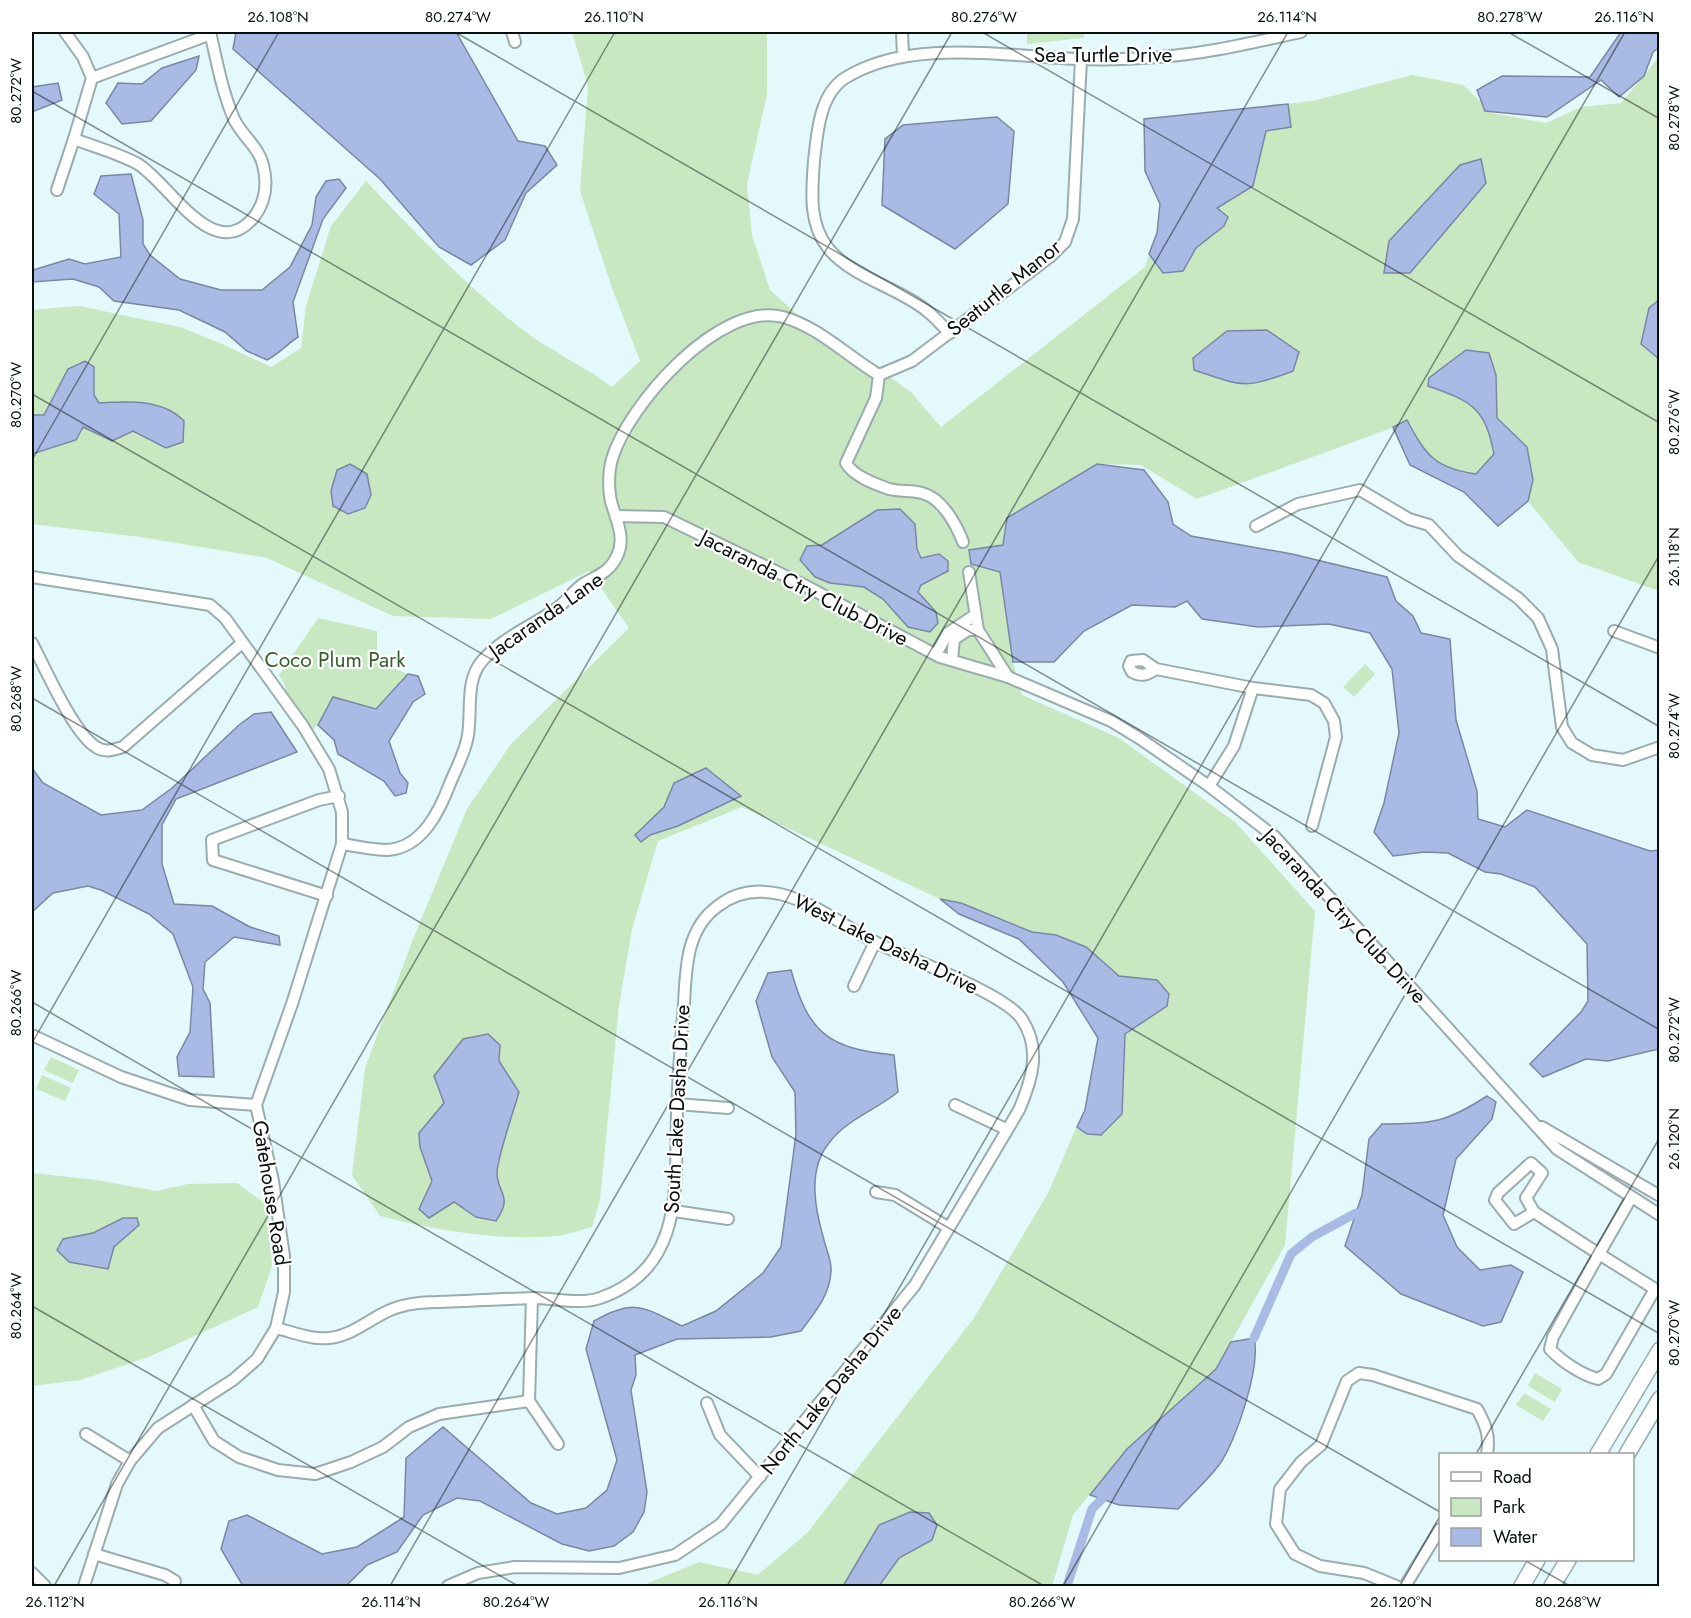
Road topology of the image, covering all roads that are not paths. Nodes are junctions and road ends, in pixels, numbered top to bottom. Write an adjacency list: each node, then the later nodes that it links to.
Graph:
1 (64, 32): 8 (street)
2 (902, 32): 6 (street)
3 (1300, 32): 5 (street, Sea Turtle Drive)
4 (211, 33): 8 (street); 9 (street)
5 (1251, 37): 7 (street, Sea Turtle Drive)
6 (903, 56): 7 (street, Sea Turtle Drive); 11 (street, Sea Turtle Drive)
7 (1081, 59): 11 (street, Seaturtle Manor)
8 (92, 78): 9 (street)
9 (74, 139): 10 (street)
10 (57, 190)
11 (950, 333): 12 (street, Seaturtle Manor)
12 (879, 375): 13 (street, Jacaranda Lane); 15 (street)
13 (616, 516): 24 (street, Jacaranda Ctry Club Drive); 33 (street, Jacaranda Lane)
14 (1256, 526): 29 (street)
15 (963, 542)
16 (969, 572): 18 (street)
17 (32, 577): 22 (street, Gatehouse Road)
18 (975, 615): 19 (street); 24 (street)
19 (978, 630): 25 (street); 27 (street)
20 (1614, 631): 23 (street)
21 (32, 643): 22 (street)
22 (242, 643): 31 (street, Gatehouse Road)
23 (1659, 648)
24 (936, 654): 25 (street, Jacaranda Ctry Club Drive)
25 (952, 660): 27 (street, Jacaranda Ctry Club Drive)
26 (1156, 669): 28 (street)
27 (1008, 677): 30 (street, Jacaranda Ctry Club Drive)
28 (1252, 688): 30 (street); 32 (street)
29 (1659, 747)
30 (1209, 786): 44 (street, Jacaranda Ctry Club Drive)
31 (339, 796): 33 (street, Gatehouse Road); 34 (street)
32 (1312, 825)
33 (342, 844): 34 (street, Gatehouse Road)
34 (327, 896): 41 (street, Gatehouse Road)
35 (703, 918): 36 (street, West Lake Dasha Drive); 40 (street, South Lake Dasha Drive)
36 (875, 942): 37 (street); 38 (street, West Lake Dasha Drive)
37 (854, 986)
38 (1003, 1001): 45 (street, North Lake Dasha Drive)
39 (32, 1035): 41 (street)
40 (677, 1104): 43 (street); 49 (street, South Lake Dasha Drive)
41 (256, 1105): 56 (street, Gatehouse Road)
42 (955, 1105): 45 (street)
43 (728, 1108)
44 (1529, 1119): 47 (street, Jacaranda Ctry Club Drive); 48 (street, Jacaranda Ctry Club Drive)
45 (1006, 1129): 53 (street, North Lake Dasha Drive)
46 (876, 1192): 53 (street)
47 (1659, 1196)
48 (1631, 1198): 51 (street, Jacaranda Ctry Club Drive); 54 (street)
49 (674, 1211): 52 (street); 55 (street, South Lake Dasha Drive)
50 (1534, 1212): 50 (street); 54 (street)
51 (1659, 1215)
52 (728, 1219)
53 (949, 1228): 68 (street, North Lake Dasha Drive)
54 (1599, 1254): 54 (street)
55 (532, 1298): 56 (street, South Lake Dasha Drive); 59 (street)
56 (276, 1328): 61 (street, Gatehouse Road)
57 (1659, 1350): 65 (main road)
58 (1659, 1399): 66 (main road)
59 (529, 1401): 61 (street); 63 (street)
60 (707, 1403): 68 (street)
61 (193, 1405): 67 (street, Gatehouse Road)
62 (86, 1434): 67 (street)
63 (558, 1444)
64 (1489, 1453): 78 (street)
65 (1599, 1453)
66 (1628, 1453)
67 (130, 1461): 70 (street, Gatehouse Road)
68 (760, 1477): 77 (street, North Lake Dasha Drive)
69 (1439, 1531): 79 (street)
70 (94, 1554): 74 (street); 76 (street, Gatehouse Road)
71 (1537, 1561): 80 (main road)
72 (1567, 1561): 81 (main road)
73 (32, 1573): 75 (street)
74 (175, 1581)
75 (45, 1587)
76 (84, 1587)
77 (448, 1587)
78 (1396, 1587)
79 (1405, 1587)
80 (1522, 1587)
81 (1552, 1587)

